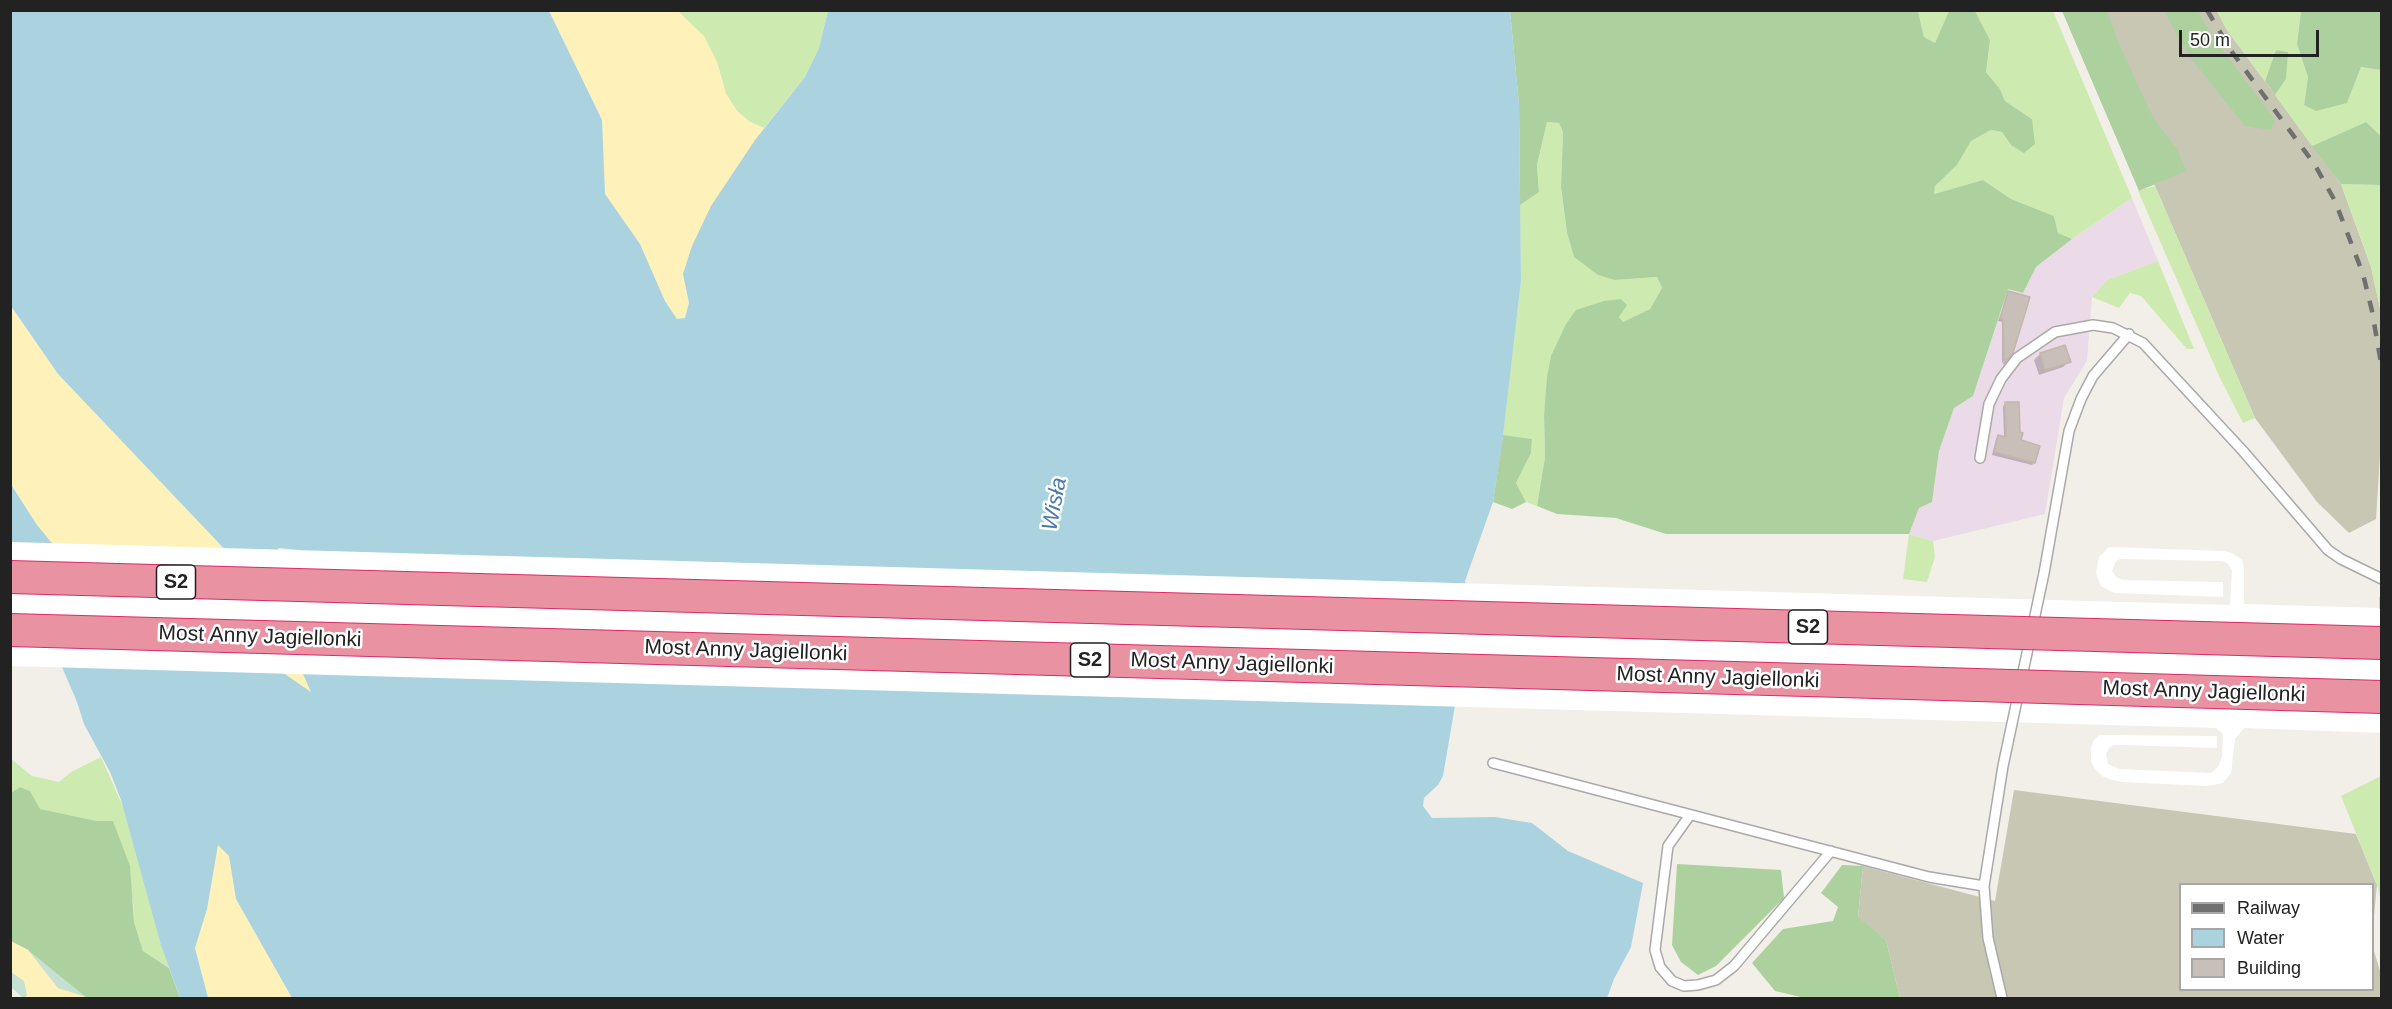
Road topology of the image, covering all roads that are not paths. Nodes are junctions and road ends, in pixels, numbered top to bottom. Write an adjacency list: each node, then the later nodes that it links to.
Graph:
1 (2129, 334): 2 (lane); 4 (lane); 11 (lane)
2 (1980, 458)
3 (10, 577): 6 (highway, S2, bridge)
4 (2382, 579)
5 (10, 630): 7 (highway, Most Anny Jagiellonki / S2, bridge)
6 (2382, 643)
7 (2382, 697)
8 (1493, 763): 9 (lane)
9 (1690, 815): 10 (lane); 10 (lane)
10 (1831, 851): 11 (lane)
11 (1983, 886): 12 (lane)
12 (2002, 999)

